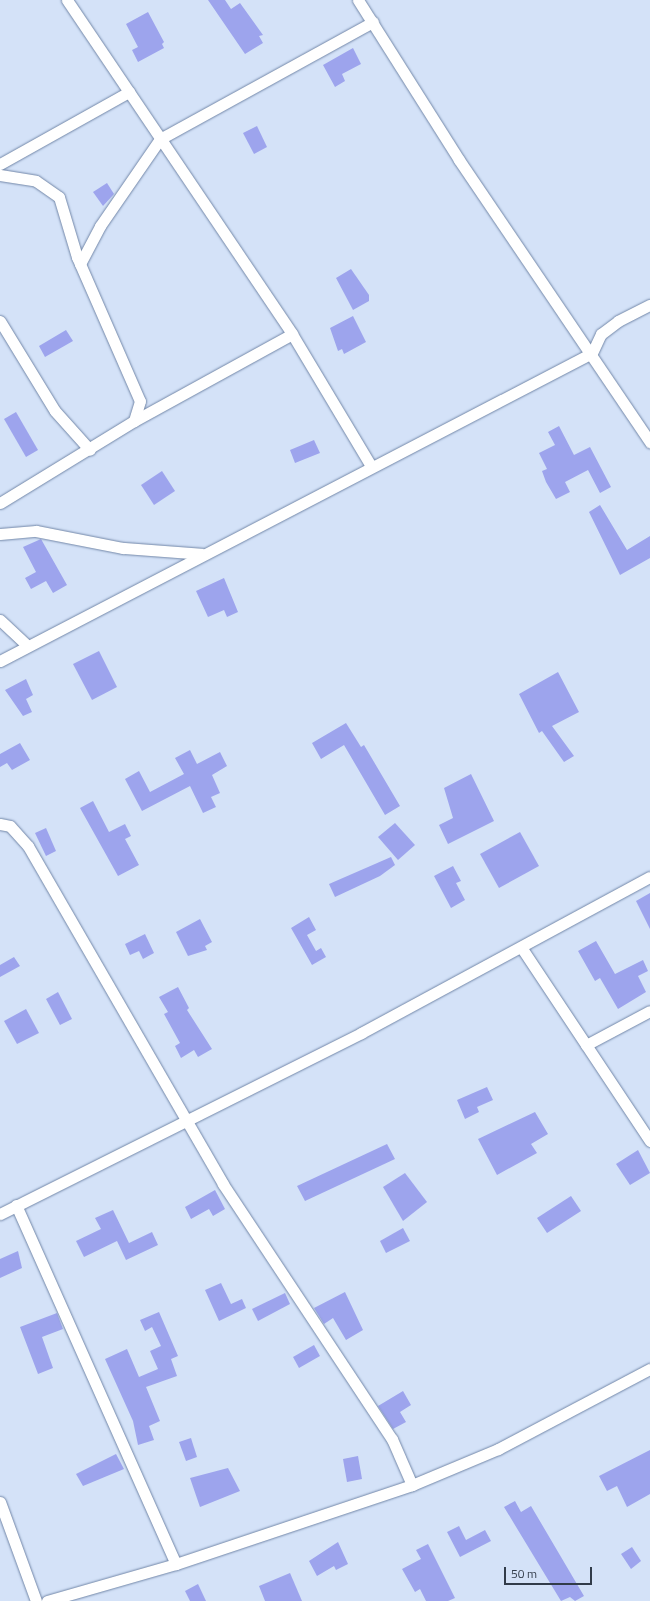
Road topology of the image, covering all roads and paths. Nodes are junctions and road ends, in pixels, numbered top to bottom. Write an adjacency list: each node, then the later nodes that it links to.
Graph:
1 (67, 0): 4 (street)
2 (358, 0): 3 (street)
3 (372, 22): 5 (street); 12 (street)
4 (129, 92): 5 (street); 6 (street)
5 (160, 139): 8 (street); 11 (street)
6 (0, 164)
7 (0, 175): 8 (street)
8 (80, 264): 13 (street)
9 (650, 305): 12 (street)
10 (0, 321): 15 (street)
11 (292, 334): 13 (street); 16 (street)
12 (592, 353): 14 (street); 16 (street)
13 (134, 421): 15 (street)
14 (650, 442)
15 (90, 450): 17 (street)
16 (371, 466): 19 (street)
17 (0, 503)
18 (0, 534): 19 (street)
19 (203, 554): 21 (street)
20 (0, 620): 21 (street)
21 (28, 646): 22 (street)
22 (0, 661)
23 (0, 824): 28 (street)
24 (650, 878): 25 (street)
25 (522, 947): 27 (street); 28 (street)
26 (650, 1011): 27 (street)
27 (586, 1045): 29 (street)
28 (186, 1120): 30 (street); 33 (street)
29 (650, 1141)
30 (16, 1205): 31 (street); 35 (street)
31 (0, 1214)
32 (650, 1369): 33 (street)
33 (412, 1485): 35 (street)
34 (0, 1502): 36 (street)
35 (176, 1564): 37 (street)
36 (36, 1601)
37 (47, 1601)

